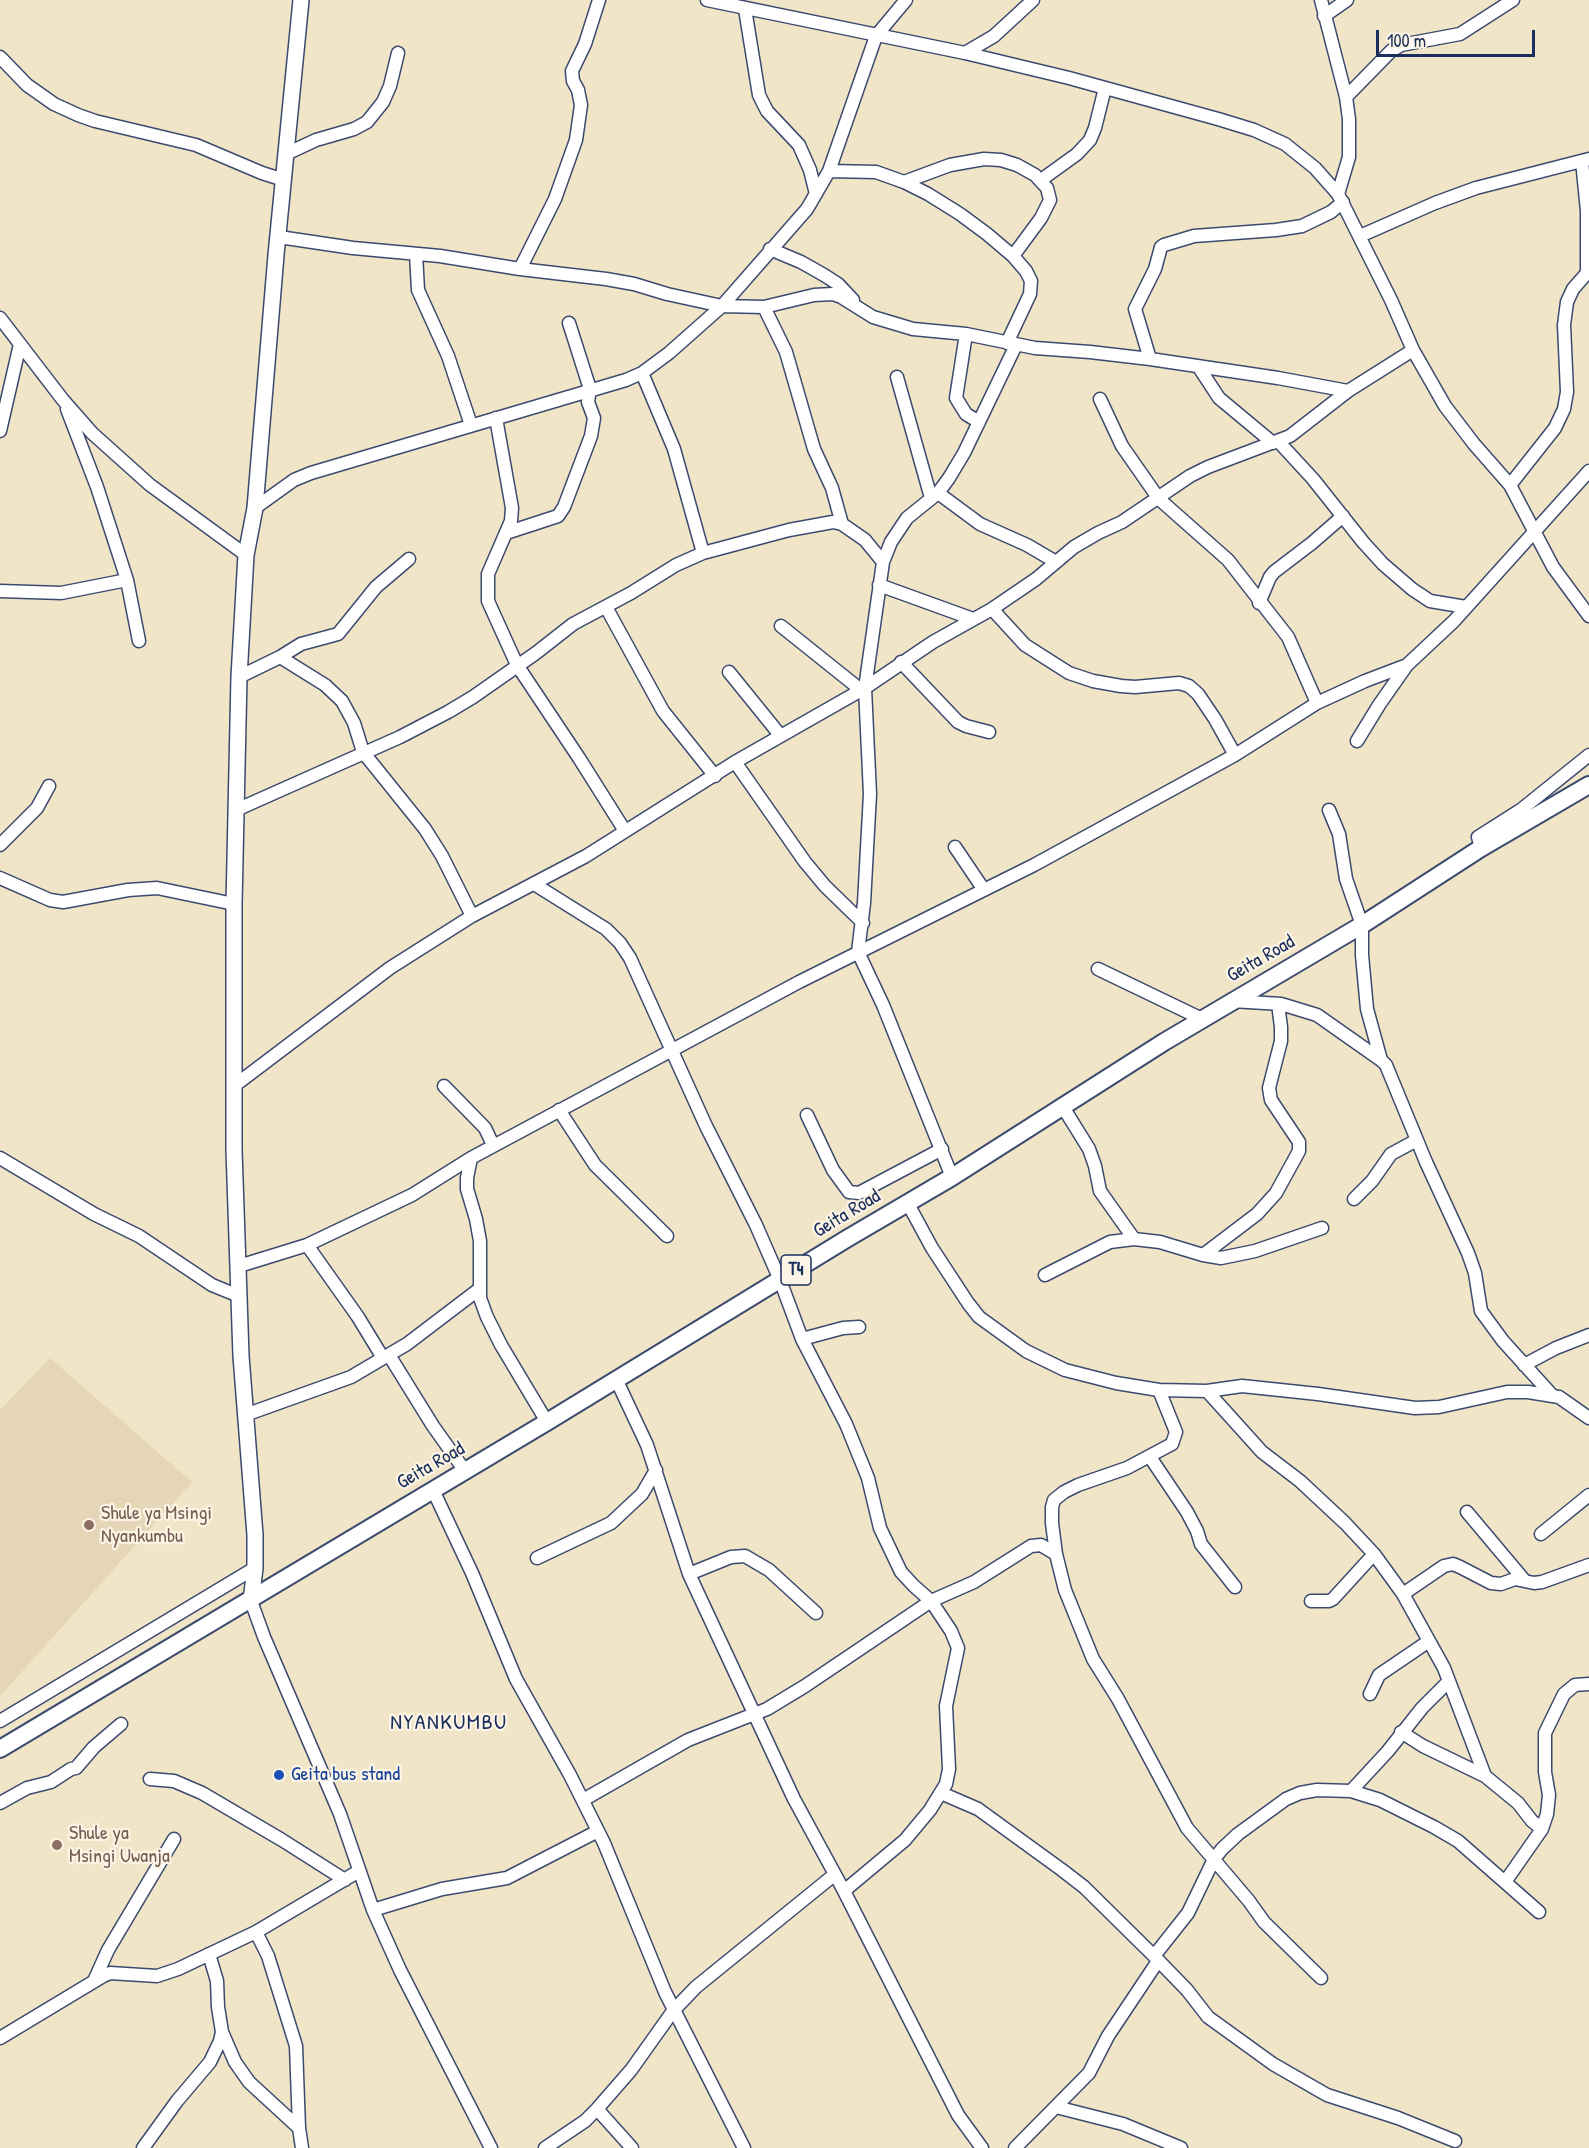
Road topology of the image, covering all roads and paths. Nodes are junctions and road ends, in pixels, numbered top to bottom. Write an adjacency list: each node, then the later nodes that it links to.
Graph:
1 (301, 0): 17 (main road)
2 (598, 0): 30 (street)
3 (707, 0): 9 (street)
4 (906, 0): 11 (street)
5 (1033, 0): 13 (street)
6 (1320, 0): 10 (street)
7 (1347, 0): 10 (street)
8 (1513, 0): 16 (street)
9 (745, 9): 11 (street); 23 (street)
10 (1324, 16): 16 (street)
11 (876, 36): 13 (street); 19 (street)
12 (398, 53): 17 (street)
13 (965, 53): 15 (street)
14 (0, 57): 20 (street)
15 (1105, 88): 21 (street); 24 (street)
16 (1346, 97): 24 (street)
17 (286, 154): 20 (main road)
18 (1585, 160): 25 (street); 54 (street)
19 (829, 171): 22 (street); 23 (street)
20 (284, 180): 26 (main road)
21 (1041, 180): 22 (street); 29 (street)
22 (904, 182): 29 (street)
23 (816, 194): 27 (street)
24 (1340, 198): 25 (street); 40 (street)
25 (1360, 236): 39 (street)
26 (279, 237): 28 (street); 57 (main road)
27 (770, 249): 31 (street); 33 (street)
28 (416, 254): 30 (street); 50 (street)
29 (1013, 256): 38 (street)
30 (520, 269): 31 (street)
31 (722, 306): 32 (street); 42 (street)
32 (764, 307): 33 (street); 59 (street)
33 (859, 308): 36 (street)
34 (0, 318): 37 (street)
35 (569, 323): 44 (street)
36 (966, 334): 38 (street); 49 (street)
37 (20, 344): 47 (street); 51 (street)
38 (1012, 344): 40 (street); 49 (street)
39 (1413, 350): 45 (street); 54 (street)
40 (1150, 359): 41 (street)
41 (1198, 366): 45 (street); 52 (street)
42 (642, 373): 44 (street); 62 (street)
43 (897, 376): 55 (street)
44 (590, 389): 48 (street); 61 (street)
45 (1348, 391): 52 (street)
46 (1100, 399): 56 (street)
47 (63, 400): 63 (street); 67 (street)
48 (496, 418): 50 (street); 61 (street)
49 (979, 422): 55 (street)
50 (471, 425): 57 (street)
51 (0, 430)
52 (1275, 442): 56 (street); 58 (street)
53 (1589, 471): 60 (street)
54 (1510, 485): 60 (street)
55 (935, 495): 65 (street); 66 (street)
56 (1159, 499): 66 (street); 70 (street)
57 (255, 508): 63 (main road)
58 (1343, 516): 70 (street); 72 (street)
59 (842, 524): 62 (street); 65 (street)
60 (1534, 530): 72 (street); 74 (street)
61 (506, 533): 80 (street)
62 (702, 553): 71 (street)
63 (246, 555): 83 (main road)
64 (409, 559): 78 (street)
65 (883, 562): 68 (street)
66 (1056, 562): 73 (street)
67 (127, 580): 69 (street); 77 (street)
68 (879, 585): 75 (street); 84 (street)
69 (0, 591)
70 (1259, 603): 85 (street)
71 (606, 607): 80 (street); 93 (street)
72 (1466, 607): 81 (street)
73 (992, 609): 75 (street); 90 (street)
74 (1589, 616)
75 (973, 619): 79 (street)
76 (781, 626): 84 (street)
77 (139, 641)
78 (280, 657): 83 (street); 89 (street)
79 (901, 662): 84 (street); 86 (street)
80 (516, 665): 89 (street); 98 (street)
81 (1407, 665): 85 (street); 88 (street)
82 (729, 672): 87 (street)
83 (239, 677): 96 (main road)
84 (863, 689): 87 (street); 107 (street)
85 (1317, 703): 90 (street)
86 (989, 732)
87 (780, 735): 92 (street)
88 (1357, 741)
89 (363, 752): 96 (street); 106 (street)
90 (1235, 755): 104 (street)
91 (1589, 755): 101 (street)
92 (735, 762): 93 (street); 107 (street)
93 (715, 776): 98 (street)
94 (1589, 785): 101 (highway, Geita Road / T4)
95 (49, 786): 99 (street)
96 (236, 810): 105 (main road)
97 (1329, 810): 108 (street)
98 (625, 831): 103 (street)
99 (0, 845)
100 (955, 847): 104 (street)
101 (1480, 848): 108 (highway, Geita Road / T4)
102 (0, 879): 105 (street)
103 (534, 884): 106 (street); 114 (street)
104 (984, 890): 109 (street)
105 (234, 904): 116 (main road)
106 (472, 916): 116 (street)
107 (863, 923): 109 (street)
108 (1362, 925): 111 (highway, Geita Road / T4); 115 (street)
109 (858, 952): 114 (street); 123 (street)
110 (1098, 969): 113 (street)
111 (1231, 1001): 112 (street); 113 (highway, Geita Road / T4)
112 (1278, 1004): 115 (street); 135 (street)
113 (1202, 1019): 118 (highway, Geita Road / T4)
114 (672, 1051): 119 (street); 138 (street)
115 (1382, 1059): 121 (street)
116 (234, 1086): 136 (main road)
117 (444, 1086): 122 (street)
118 (1063, 1107): 128 (highway, Geita Road / T4); 133 (street)
119 (559, 1110): 122 (street); 132 (street)
120 (807, 1115): 123 (street)
121 (1417, 1140): 129 (street); 145 (street)
122 (493, 1145): 125 (street)
123 (942, 1149): 128 (street)
124 (0, 1158): 127 (street)
125 (471, 1158): 134 (street); 139 (street)
126 (0, 1172): 127 (street)
127 (21, 1172): 140 (street)
128 (952, 1177): 130 (highway, Geita Road / T4)
129 (1354, 1199)
130 (907, 1203): 138 (highway, Geita Road / T4); 147 (street)
131 (1322, 1228): 135 (street)
132 (666, 1236)
133 (1134, 1239): 135 (street); 137 (street)
134 (307, 1245): 136 (street); 144 (street)
135 (1203, 1255)
136 (239, 1266): 140 (main road)
137 (1045, 1275)
138 (780, 1280): 143 (street); 146 (highway, Geita Road / T4)
139 (478, 1290): 144 (street); 152 (street)
140 (239, 1296): 150 (main road)
141 (860, 1327): 143 (street)
142 (1589, 1335): 145 (street)
143 (802, 1339): 170 (street)
144 (386, 1357): 150 (street); 155 (street)
145 (1524, 1365): 149 (street)
146 (616, 1379): 152 (highway, Geita Road / T4); 154 (street)
147 (1159, 1390): 148 (street); 153 (street)
148 (1207, 1391): 149 (street); 161 (street)
149 (1551, 1394): 151 (street)
150 (245, 1415): 164 (main road)
151 (1589, 1418)
152 (547, 1422): 155 (highway, Geita Road / T4)
153 (1150, 1457): 160 (street); 167 (street)
154 (656, 1470): 162 (street); 165 (street)
155 (465, 1471): 156 (highway, Geita Road / T4)
156 (433, 1490): 169 (highway, Geita Road / T4); 186 (street)
157 (1589, 1495): 159 (street)
158 (1467, 1512): 166 (street)
159 (1541, 1534)
160 (1056, 1554): 170 (street); 191 (street)
161 (1374, 1554): 168 (street); 171 (street)
162 (537, 1558)
163 (1589, 1565): 166 (street)
164 (255, 1568): 169 (main road); 178 (street)
165 (689, 1574): 172 (street); 177 (street)
166 (1525, 1581): 168 (street)
167 (1235, 1587)
168 (1403, 1594): 173 (street)
169 (251, 1600): 181 (highway, Geita Road / T4); 192 (street)
170 (931, 1601): 177 (street); 185 (street)
171 (1311, 1601)
172 (816, 1613)
173 (1429, 1641): 174 (street); 176 (street)
174 (1449, 1682): 180 (street); 182 (street)
175 (1589, 1684): 188 (street)
176 (1370, 1694)
177 (756, 1714): 186 (street); 193 (street)
178 (0, 1721)
179 (121, 1724): 187 (street)
180 (1401, 1732): 182 (street); 184 (street)
181 (0, 1749)
182 (1485, 1776): 188 (street)
183 (150, 1779): 194 (street)
184 (1351, 1791): 191 (street); 195 (street)
185 (941, 1793): 196 (street); 201 (street)
186 (583, 1800): 189 (street)
187 (0, 1803)
188 (1542, 1829): 195 (street)
189 (598, 1831): 197 (street); 204 (street)
190 (174, 1839): 203 (street)
191 (1214, 1859): 201 (street); 202 (street)
192 (359, 1871): 194 (street); 197 (street)
193 (834, 1875): 196 (street); 204 (street)
194 (345, 1880): 199 (street)
195 (1504, 1882): 198 (street)
196 (844, 1891): 217 (street)
197 (373, 1910): 213 (street)
198 (1539, 1912)
199 (256, 1932): 200 (street); 209 (street)
200 (209, 1954): 203 (street); 205 (street)
201 (1156, 1958): 207 (street); 210 (street)
202 (1321, 1978)
203 (94, 1981): 206 (street)
204 (673, 2011): 208 (street); 216 (street)
205 (222, 2032): 209 (street); 211 (street)
206 (0, 2038)
207 (1056, 2107): 218 (street); 219 (street)
208 (597, 2109): 214 (street); 215 (street)
209 (299, 2127): 212 (street)
210 (1455, 2141)
211 (143, 2148)
212 (302, 2148)
213 (491, 2148)
214 (545, 2148)
215 (632, 2148)
216 (744, 2148)
217 (982, 2148)
218 (1015, 2148)
219 (1181, 2148)

